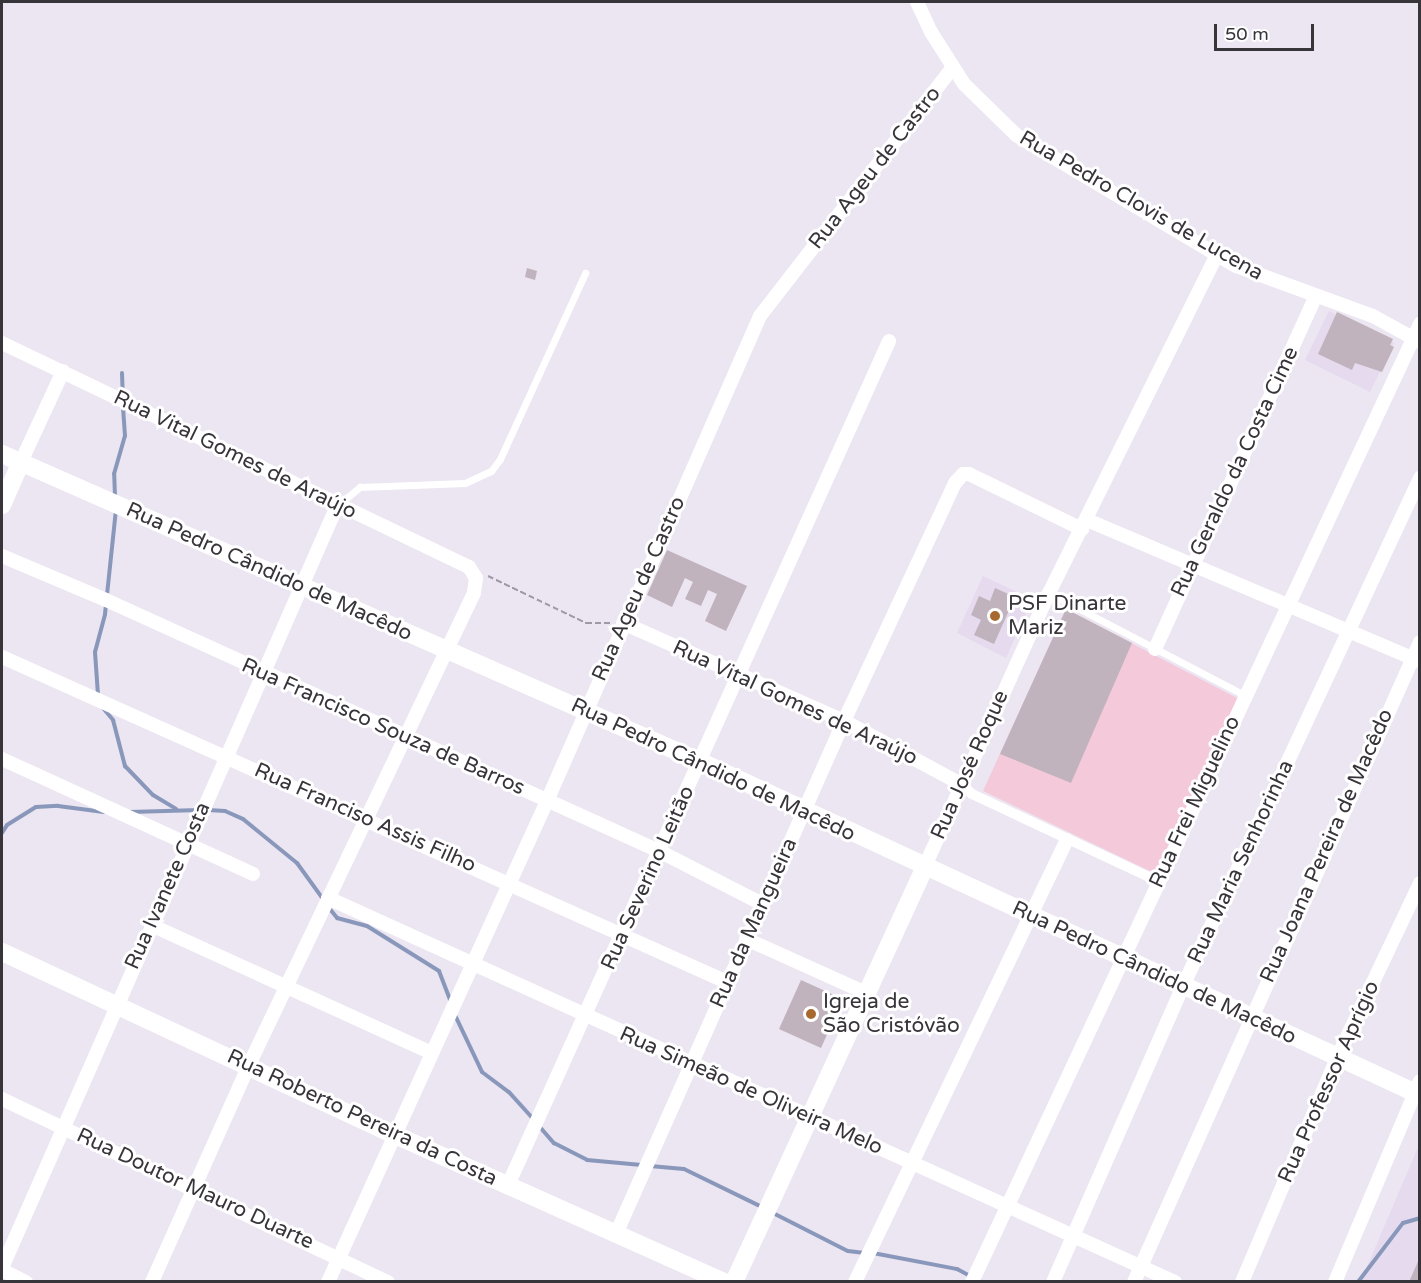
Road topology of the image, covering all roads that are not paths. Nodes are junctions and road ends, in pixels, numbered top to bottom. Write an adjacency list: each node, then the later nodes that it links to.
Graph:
1 (917, 2): 2 (street, Rua Pedro Clovis de Lucena)
2 (953, 67): 3 (street, Rua Pedro Clovis de Lucena); 22 (street, Rua Ageu de Castro)
3 (1217, 254): 5 (street, Rua Pedro Clovis de Lucena); 16 (street, Rua José Roque)
4 (585, 273): 15 (lane)
5 (1316, 296): 7 (street, Rua Pedro Clovis de Lucena); 18 (street, Rua Geraldo da Costa Cime)
6 (1419, 324): 7 (street, Rua Frei Miguelino)
7 (1416, 340): 21 (street, Rua Frei Miguelino)
8 (889, 341): 30 (street, Rua Severino Leitão)
9 (2, 343): 10 (street, Rua Vital Gomes de Araújo)
10 (63, 371): 12 (street); 15 (street, Rua Vital Gomes de Araújo)
11 (2, 454): 12 (street, Rua Pedro Cândido de Macêdo)
12 (21, 462): 14 (street); 19 (street, Rua Pedro Cândido de Macêdo)
13 (1419, 478): 23 (street, Rua Maria Senhorinha)
14 (2, 505)
15 (337, 506): 19 (street, Rua Ivanete Costa); 26 (street, Rua Vital Gomes de Araújo)
16 (1084, 524): 18 (street); 20 (street, Rua José Roque); 33 (street, Rua da Mangueira)
17 (2, 556): 29 (street, Rua Francisco Souza de Barros)
18 (1193, 564): 21 (street); 25 (street, Rua Geraldo da Costa Cime)
19 (300, 587): 26 (street, Rua Pedro Cândido de Macêdo); 29 (street, Rua Ivanete Costa)
20 (1049, 593): 25 (lane); 38 (street, Rua José Roque)
21 (1286, 606): 23 (street); 31 (street, Rua Frei Miguelino)
22 (623, 623): 30 (street, Rua Vital Gomes de Araújo); 32 (street, Rua Ageu de Castro)
23 (1348, 631): 28 (street); 60 (street, Rua Maria Senhorinha)
24 (1419, 642): 28 (street, Rua Joana Pereira de Macêdo)
25 (1155, 649): 31 (lane)
26 (444, 650): 32 (street, Rua Pedro Cândido de Macêdo); 34 (street)
27 (2, 657): 35 (street, Rua Franciso Assis Filho)
28 (1416, 660): 64 (street, Rua Joana Pereira de Macêdo)
29 (264, 673): 34 (street, Rua Francisco Souza de Barros); 35 (street, Rua Ivanete Costa)
30 (739, 675): 33 (street, Rua Vital Gomes de Araújo); 37 (street, Rua Severino Leitão)
31 (1244, 694): 47 (street, Rua Frei Miguelino)
32 (585, 711): 37 (street, Rua Pedro Cândido de Macêdo); 39 (street, Rua Ageu de Castro)
33 (844, 722): 38 (street, Rua Vital Gomes de Araújo); 40 (street, Rua da Mangueira)
34 (405, 736): 39 (street, Rua Francisco Souza de Barros); 41 (street)
35 (226, 756): 41 (street, Rua Franciso Assis Filho); 43 (street, Rua Ivanete Costa)
36 (2, 759): 43 (street)
37 (699, 761): 40 (street, Rua Pedro Cândido de Macêdo); 44 (street, Rua Severino Leitão)
38 (961, 784): 42 (street, Rua Vital Gomes de Araújo); 45 (street, Rua José Roque)
39 (547, 801): 44 (street, Rua Francisco Souza de Barros); 49 (street, Rua Ageu de Castro)
40 (804, 812): 45 (street, Rua Pedro Cândido de Macêdo); 51 (street, Rua da Mangueira)
41 (368, 819): 49 (street, Rua Franciso Assis Filho); 50 (street)
42 (1067, 840): 47 (street, Rua Vital Gomes de Araújo); 52 (street)
43 (187, 843): 46 (street); 53 (street, Rua Ivanete Costa)
44 (661, 852): 51 (street, Rua Francisco Souza de Barros); 54 (street, Rua Severino Leitão)
45 (925, 866): 52 (street, Rua Pedro Cândido de Macêdo); 62 (street, Rua José Roque)
46 (253, 874)
47 (1158, 881): 57 (street, Rua Frei Miguelino)
48 (1419, 883): 67 (street, Rua Professor Aprígio)
49 (509, 884): 54 (street, Rua Franciso Assis Filho); 58 (street, Rua Ageu de Castro)
50 (328, 898): 58 (street, Rua Simeão de Oliveira Melo); 61 (street)
51 (762, 904): 55 (street, Rua da Mangueira)
52 (1028, 915): 57 (street, Rua Pedro Cândido de Macêdo); 75 (street)
53 (151, 925): 61 (street); 63 (street, Rua Ivanete Costa)
54 (622, 936): 59 (street, Rua Franciso Assis Filho); 65 (street, Rua Severino Leitão)
55 (746, 939): 59 (street, Rua da Mangueira); 62 (street)
56 (2, 952): 63 (street, Rua Roberto Pereira da Costa)
57 (1122, 958): 60 (street, Rua Pedro Cândido de Macêdo); 78 (street, Rua Frei Miguelino)
58 (471, 963): 65 (street, Rua Simeão de Oliveira Melo); 66 (street, Rua Ageu de Castro)
59 (727, 982): 69 (street, Rua da Mangueira)
60 (1183, 986): 64 (street, Rua Pedro Cândido de Macêdo); 80 (street, Rua Maria Senhorinha)
61 (286, 987): 66 (street); 68 (street)
62 (866, 993): 72 (street, Rua José Roque)
63 (114, 1005): 68 (street, Rua Roberto Pereira da Costa); 73 (street, Rua Ivanete Costa)
64 (1250, 1016): 67 (street, Rua Pedro Cândido de Macêdo); 82 (street, Rua Joana Pereira de Macêdo)
65 (587, 1017): 69 (street, Rua Simeão de Oliveira Melo); 76 (street, Rua Severino Leitão)
66 (430, 1052): 74 (street, Rua Ageu de Castro)
67 (1337, 1058): 70 (street, Rua Pedro Cândido de Macêdo); 95 (street, Rua Professor Aprígio)
68 (249, 1065): 74 (street, Rua Roberto Pereira da Costa); 77 (street)
69 (691, 1066): 72 (street, Rua Simeão de Oliveira Melo); 79 (street, Rua da Mangueira)
70 (1418, 1090): 96 (street)
71 (2, 1099): 73 (street, Rua Doutor Mauro Duarte)
72 (809, 1117): 75 (street, Rua Simeão de Oliveira Melo); 89 (street, Rua José Roque)
73 (61, 1126): 77 (street, Rua Doutor Mauro Duarte); 83 (street, Rua Ivanete Costa)
74 (393, 1134): 76 (street, Rua Roberto Pereira da Costa); 81 (street, Rua Ageu de Castro)
75 (909, 1163): 78 (street, Rua Simeão de Oliveira Melo); 90 (street)
76 (508, 1185): 79 (street, Rua Roberto Pereira da Costa)
77 (194, 1189): 81 (street, Rua Doutor Mauro Duarte); 85 (street)
78 (1008, 1206): 80 (street, Rua Simeão de Oliveira Melo); 91 (street, Rua Frei Miguelino)
79 (616, 1234): 88 (street, Rua Roberto Pereira da Costa)
80 (1074, 1236): 82 (street, Rua Simeão de Oliveira Melo); 92 (street, Rua Maria Senhorinha)
81 (339, 1256): 86 (street, Rua Ageu de Castro); 87 (street, Rua Doutor Mauro Duarte)
82 (1141, 1267): 93 (street, Rua Joana Pereira de Macêdo); 94 (street, Rua Simeão de Oliveira Melo)
83 (2, 1269): 84 (street)
84 (26, 1281)
85 (152, 1281)
86 (328, 1281)
87 (386, 1281)
88 (724, 1281)
89 (734, 1281)
90 (855, 1281)
91 (972, 1281)
92 (1053, 1281)
93 (1134, 1281)
94 (1174, 1281)
95 (1242, 1281)
96 (1335, 1281)

